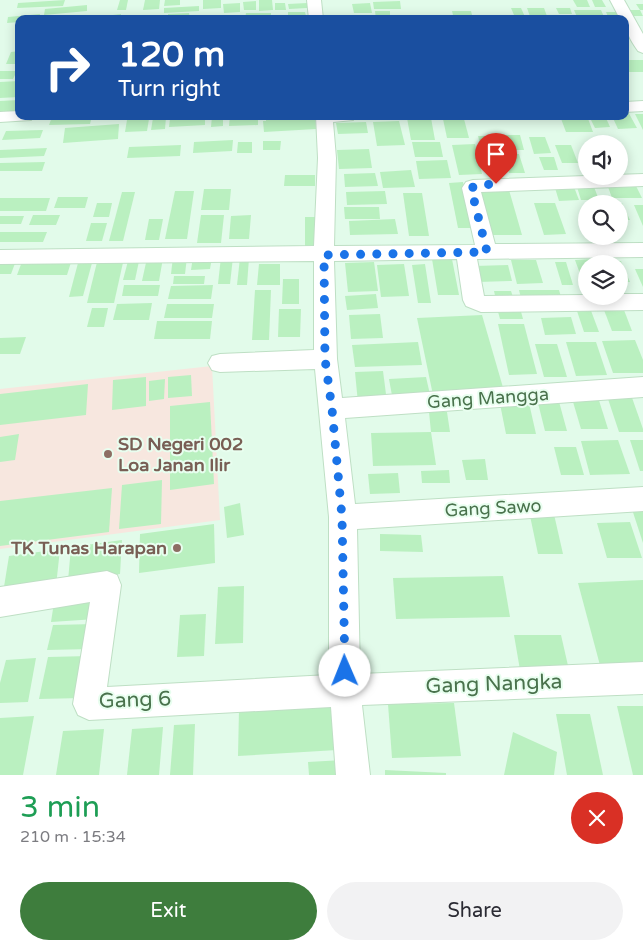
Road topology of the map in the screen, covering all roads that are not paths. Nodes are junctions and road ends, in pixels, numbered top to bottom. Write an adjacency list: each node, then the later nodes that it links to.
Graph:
1 (314, 0): 3 (street)
2 (617, 0): 4 (street)
3 (316, 15)
4 (623, 15)
5 (629, 32): 6 (street)
6 (643, 48)
7 (629, 106): 8 (street)
8 (643, 106)
9 (15, 117): 10 (street)
10 (0, 118)
11 (332, 120): 15 (street)
12 (643, 180): 14 (street)
13 (643, 250): 14 (street)
14 (476, 252): 15 (street); 17 (street)
15 (324, 255): 16 (street); 18 (street)
16 (0, 257)
17 (643, 302)
18 (325, 359): 19 (street); 21 (street)
19 (220, 363)
20 (643, 387): 21 (street, Gang Mangga)
21 (332, 409): 23 (street)
22 (643, 499): 23 (street, Gang Sawo)
23 (342, 517): 26 (street)
24 (0, 602): 26 (street, Gang 6)
25 (643, 678): 26 (street, Gang Nangka)
26 (345, 690): 27 (street)
27 (353, 775)

